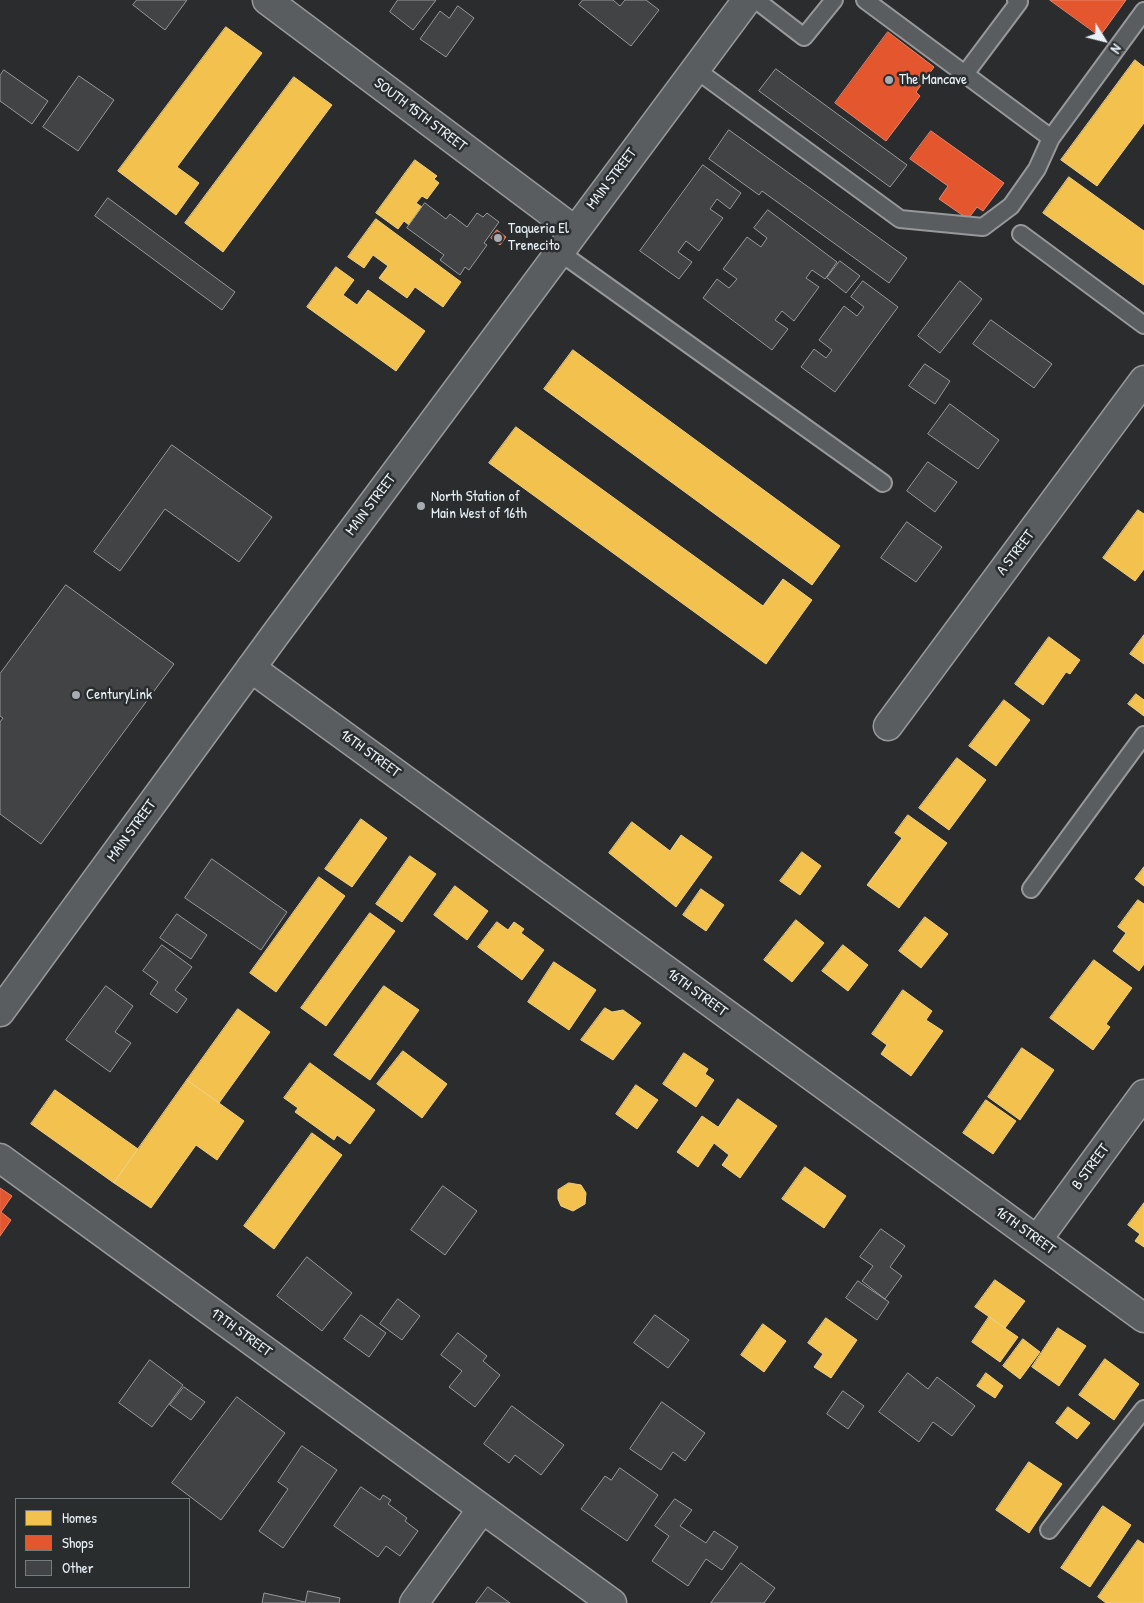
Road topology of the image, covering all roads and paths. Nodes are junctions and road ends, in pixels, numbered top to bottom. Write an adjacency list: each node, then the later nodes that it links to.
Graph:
1 (267, 0): 11 (street, SOUTH 15TH STREET)
2 (747, 0): 8 (street, MAIN STREET)
3 (756, 0): 4 (lane)
4 (834, 0)
5 (865, 0): 9 (lane)
6 (1016, 0): 9 (lane)
7 (1144, 11): 10 (lane)
8 (695, 69): 10 (lane); 11 (street, MAIN STREET)
9 (965, 74): 10 (lane)
10 (1051, 138)
11 (574, 230): 13 (street, MAIN STREET)
12 (1021, 234): 14 (lane)
13 (558, 251): 16 (lane); 17 (street, MAIN STREET)
14 (1144, 325)
15 (1144, 380): 18 (street, A STREET)
16 (882, 483)
17 (251, 668): 21 (street, MAIN STREET); 24 (street, 16TH STREET)
18 (888, 726)
19 (1144, 735): 20 (lane)
20 (1031, 889)
21 (0, 1012)
22 (1144, 1094): 24 (street, B STREET)
23 (0, 1158): 27 (street, 17TH STREET)
24 (1037, 1240): 25 (street, 16TH STREET)
25 (1144, 1318)
26 (1144, 1409): 28 (lane)
27 (482, 1509): 29 (street); 30 (street, 17TH STREET)
28 (1049, 1530)
29 (414, 1603)
30 (612, 1603)

